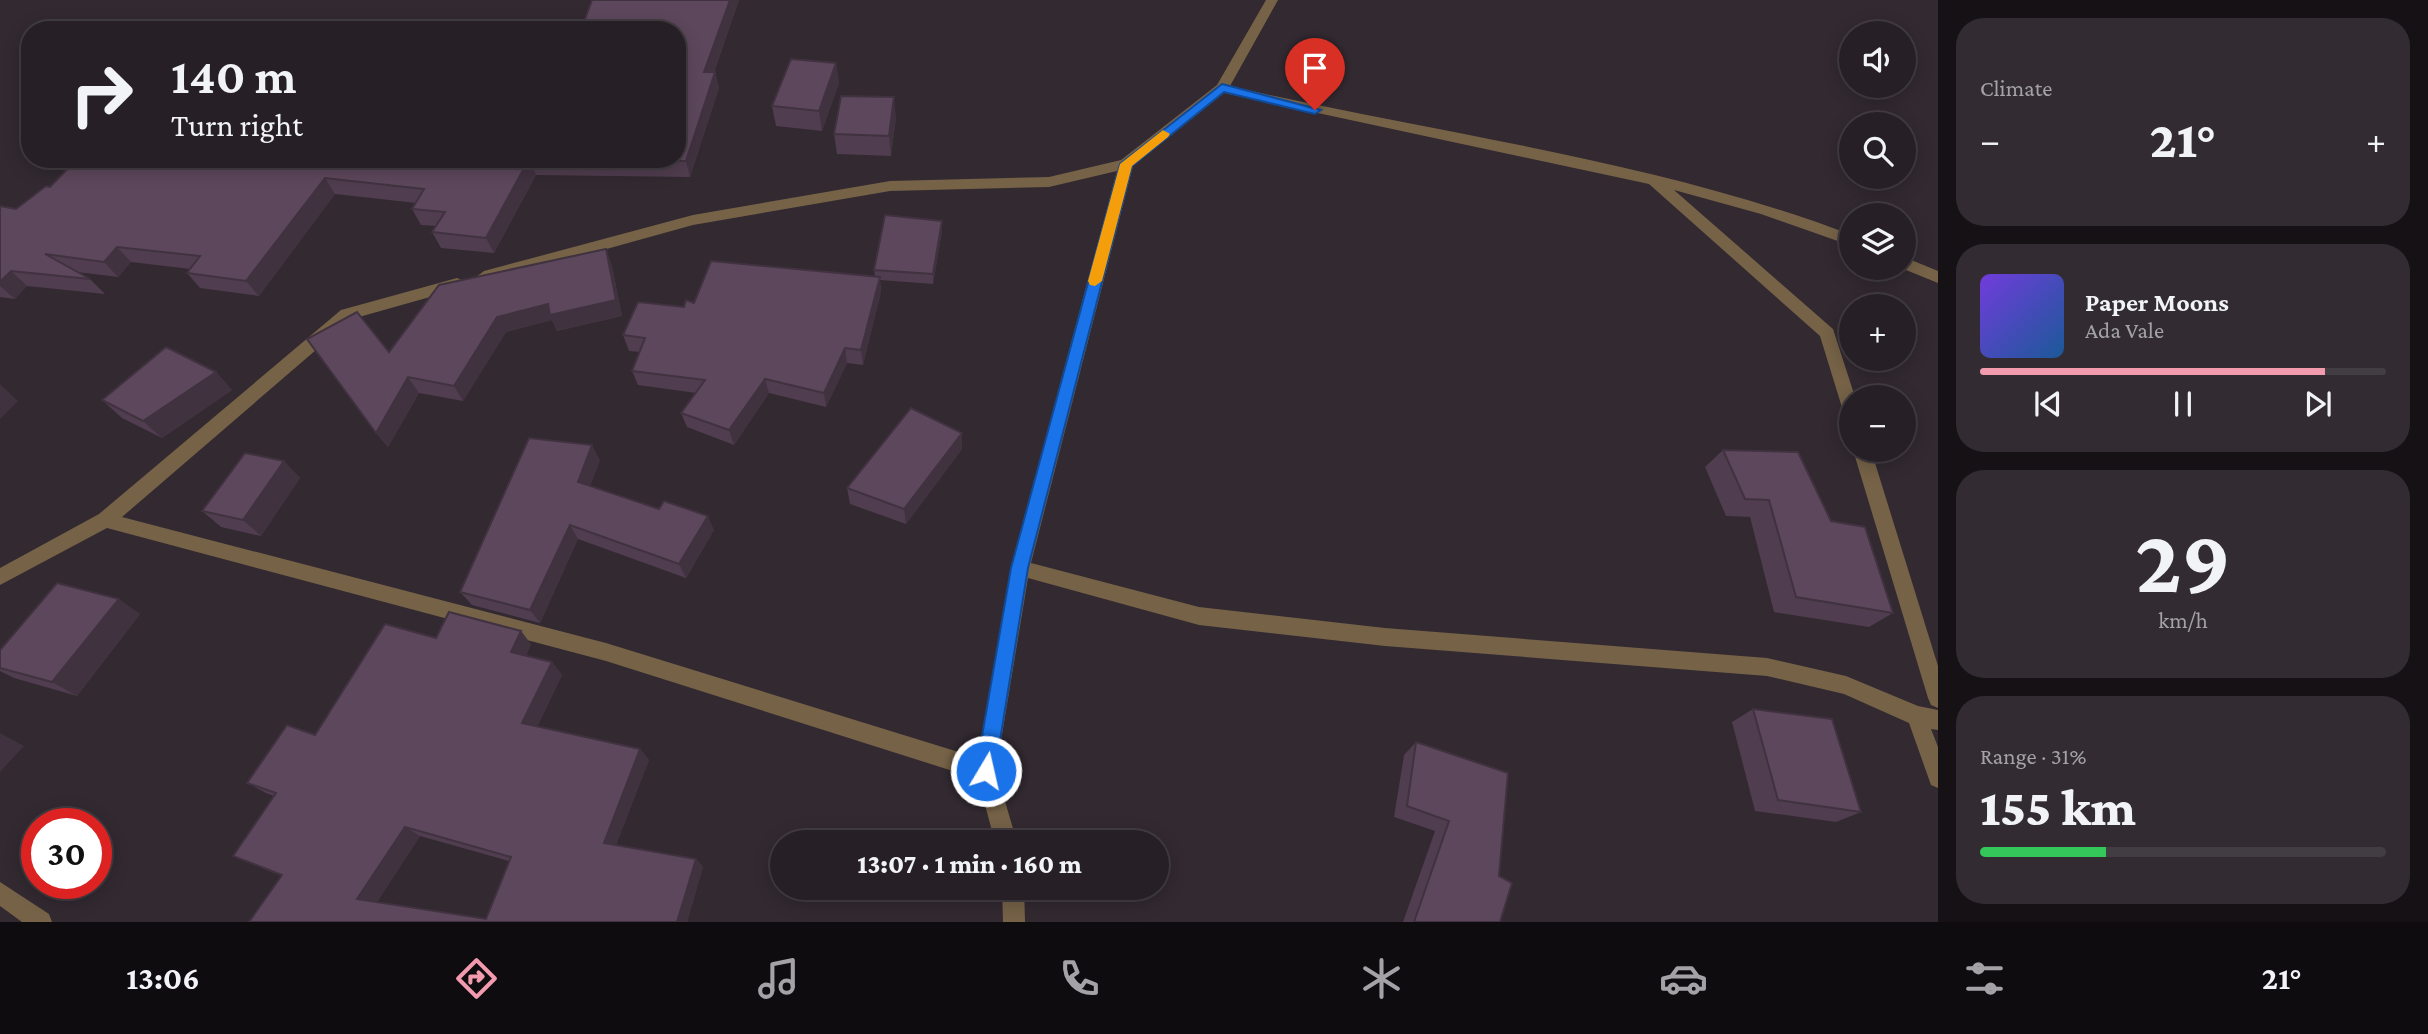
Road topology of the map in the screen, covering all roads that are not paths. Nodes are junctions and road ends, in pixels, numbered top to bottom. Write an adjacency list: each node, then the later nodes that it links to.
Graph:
1 (1272, 0): 2 (street)
2 (1222, 88): 3 (street); 4 (street)
3 (1126, 164): 10 (street); 11 (street)
4 (1651, 178): 5 (street); 8 (street)
5 (1839, 236)
6 (1916, 267): 7 (street)
7 (1938, 276)
8 (1843, 385)
9 (1866, 462): 13 (street)
10 (106, 520): 12 (street); 16 (street)
11 (1020, 568): 14 (street); 16 (street)
12 (0, 578)
13 (1938, 698)
14 (1917, 716): 15 (street); 17 (street)
15 (1938, 720)
16 (986, 771): 18 (street)
17 (1938, 778)
18 (1003, 830)
19 (0, 893): 21 (street)
20 (1013, 900): 22 (street)
21 (41, 922)
22 (1014, 922)

